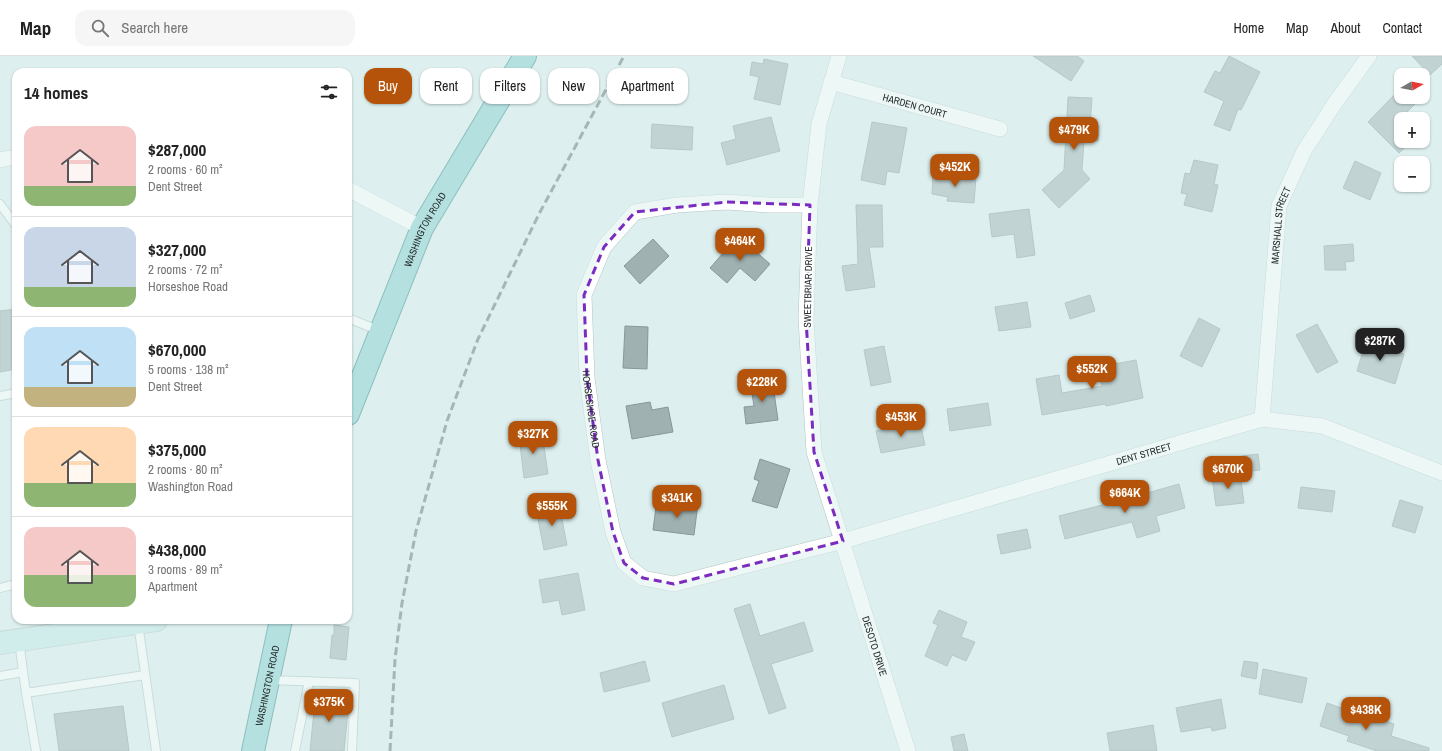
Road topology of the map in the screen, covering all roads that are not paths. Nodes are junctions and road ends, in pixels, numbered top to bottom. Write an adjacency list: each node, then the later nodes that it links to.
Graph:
1 (525, 56): 12 (main road, WASHINGTON ROAD)
2 (839, 56): 4 (street, SWEETBRIAR DRIVE)
3 (1369, 56): 18 (street, MARSHALL STREET)
4 (831, 82): 5 (street, HARDEN COURT); 10 (street, SWEETBRIAR DRIVE)
5 (1000, 129)
6 (12, 158): 7 (street)
7 (0, 160)
8 (352, 191): 12 (street)
9 (0, 204): 11 (lane)
10 (810, 205): 20 (street, SWEETBRIAR DRIVE); 20 (street, HORSESHOE ROAD)
11 (12, 220)
12 (422, 228): 14 (main road, WASHINGTON ROAD)
13 (352, 320): 14 (lane)
14 (381, 331): 17 (main road, WASHINGTON ROAD)
15 (12, 394): 16 (lane)
16 (0, 396)
17 (352, 399)
18 (1262, 419): 19 (street, DENT STREET); 20 (street, DENT STREET)
19 (1442, 473)
20 (843, 541): 38 (street, DESOTO DRIVE)
21 (12, 585): 22 (lane)
22 (0, 588)
23 (107, 624): 26 (main road)
24 (147, 624): 28 (lane)
25 (280, 624): 30 (main road, WASHINGTON ROAD)
26 (9, 642): 27 (lane)
27 (23, 672): 29 (lane); 32 (lane)
28 (145, 675): 32 (lane); 34 (lane)
29 (0, 676)
30 (268, 680): 31 (lane); 35 (main road, WASHINGTON ROAD)
31 (309, 681): 36 (lane); 37 (lane)
32 (26, 693): 33 (lane)
33 (36, 751)
34 (156, 751)
35 (253, 751)
36 (295, 751)
37 (352, 751)
38 (908, 751)

